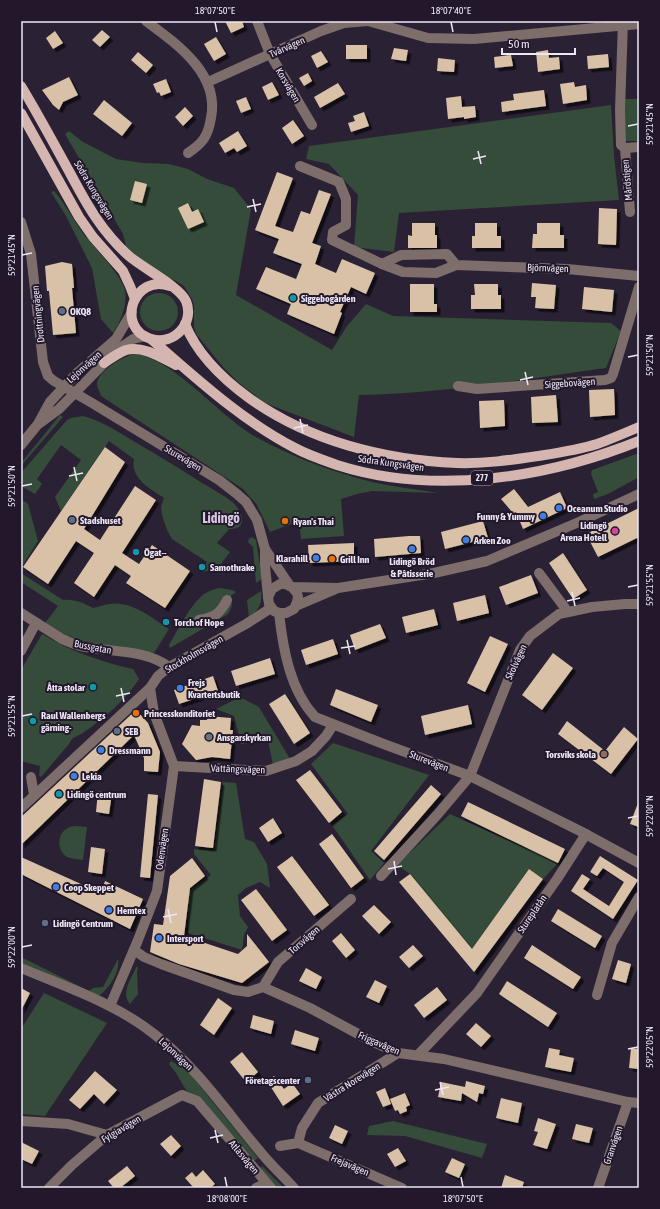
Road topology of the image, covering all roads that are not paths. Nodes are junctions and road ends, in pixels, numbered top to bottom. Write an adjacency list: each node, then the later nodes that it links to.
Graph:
1 (146, 21): 7 (street)
2 (257, 21): 6 (street, Korsvägen)
3 (368, 21): 4 (street); 6 (street, Tvärvägen)
4 (623, 23): 5 (street); 12 (street, Mårdstigen)
5 (639, 24)
6 (270, 54): 7 (street, Tvärvägen); 10 (street, Korsvägen)
7 (208, 82): 13 (street)
8 (21, 86): 20 (main road, Södra Kungsvägen)
9 (21, 112): 22 (main road)
10 (312, 125)
11 (639, 147): 12 (street)
12 (625, 148): 15 (street, Mårdstigen)
13 (188, 153)
14 (300, 166): 17 (street, Björnvägen)
15 (630, 212)
16 (21, 222): 29 (street, Drottningvägen)
17 (382, 264): 18 (street, Björnvägen); 18 (street)
18 (456, 265): 19 (street, Björnvägen)
19 (639, 276)
20 (170, 286): 22 (main road); 24 (main road, Södra Kungsvägen)
21 (639, 287): 28 (street, Siggebovägen)
22 (135, 299): 23 (main road)
23 (132, 312): 25 (main road, Södra Kungsvägen / 277); 29 (street, Lejonvägen)
24 (185, 324): 25 (main road); 32 (main road, Södra Kungsvägen / 277)
25 (148, 337): 26 (street, Lejonvägen); 27 (main road, Södra Kungsvägen / 277)
26 (104, 363): 27 (main road); 30 (street, Lejonvägen)
27 (191, 373): 33 (main road, Södra Kungsvägen / 277)
28 (458, 386)
29 (63, 387): 30 (street, Drottningvägen); 31 (street, Lejonvägen)
30 (73, 393): 31 (street, Lejonvägen); 36 (street, Sturevägen)
31 (38, 424): 34 (street, Lejonvägen)
32 (639, 427)
33 (639, 441)
34 (21, 445)
35 (639, 494): 39 (street, Stockholmsvägen)
36 (265, 549): 38 (street, Sturevägen); 40 (street, Sturevägen)
37 (539, 573): 45 (street)
38 (291, 586): 39 (street, Stockholmsvägen); 40 (street, Stockholmsvägen); 43 (street)
39 (338, 588): 43 (street, Stockholmsvägen)
40 (268, 597): 44 (street)
41 (227, 600): 47 (street)
42 (639, 604): 45 (street, Skolvägen)
43 (296, 606): 44 (street, Stockholmsvägen)
44 (275, 610): 50 (street, Stockholmsvägen); 52 (street, Sturevägen)
45 (568, 612): 54 (street, Skolvägen)
46 (21, 613): 48 (street, Bussgatan)
47 (199, 620)
48 (36, 623): 49 (street); 50 (street, Bussgatan)
49 (21, 651)
50 (170, 667): 51 (street, Stockholmsvägen)
51 (150, 688): 53 (street, Odenvägen); 56 (street, Stockholmsvägen)
52 (333, 725): 53 (street, Vattängsvägen); 54 (street, Sturevägen)
53 (174, 766): 63 (street, Odenvägen)
54 (470, 776): 58 (street, Sturevägen); 60 (street)
55 (31, 777): 56 (street)
56 (34, 795): 57 (street, Stockholmsvägen)
57 (21, 808)
58 (586, 834): 59 (street, Sturevägen); 69 (street, Stureplatån)
59 (639, 863)
60 (381, 876)
61 (639, 897): 66 (street)
62 (351, 899): 65 (street, Torsvägen)
63 (134, 950): 65 (street); 67 (street, Odenvägen)
64 (21, 968): 67 (street, Lejonvägen)
65 (263, 987): 68 (street, Friggavägen)
66 (597, 995)
67 (110, 1006): 79 (street, Lejonvägen)
68 (398, 1053): 69 (street, Friggavägen); 75 (street, Västra Norevägen)
69 (418, 1055): 71 (street, Friggavägen)
70 (182, 1095): 74 (street, Fylgiavägen); 77 (street, Atlasvägen)
71 (628, 1102): 72 (street, Friggavägen); 81 (street, Granvägen)
72 (639, 1103)
73 (21, 1121): 74 (street)
74 (107, 1134): 78 (street, Fylgiavägen)
75 (298, 1142): 76 (street); 80 (street, Frejavägen)
76 (280, 1146)
77 (264, 1186)
78 (50, 1188)
79 (294, 1188)
80 (402, 1188)
81 (598, 1188)

